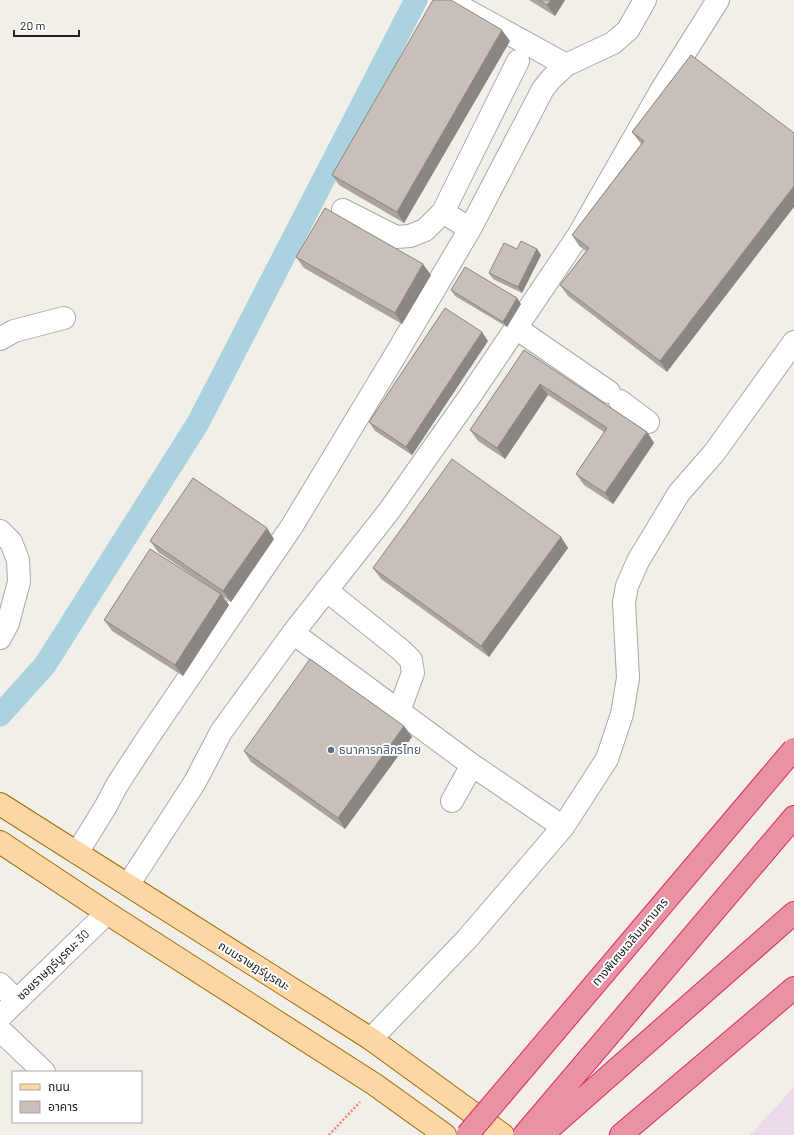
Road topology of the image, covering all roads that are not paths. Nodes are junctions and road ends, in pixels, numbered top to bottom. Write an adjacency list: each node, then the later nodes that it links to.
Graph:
1 (448, 0): 5 (street)
2 (718, 0): 10 (street)
3 (640, 3): 5 (street)
4 (518, 61): 7 (street)
5 (566, 65): 8 (street)
6 (343, 210): 7 (street)
7 (443, 212): 8 (street)
8 (470, 229): 26 (street)
9 (64, 318): 11 (street)
10 (516, 328): 13 (street); 15 (street)
11 (0, 338)
12 (794, 342): 24 (street)
13 (648, 422)
14 (0, 531): 17 (street)
15 (326, 590): 16 (street); 18 (street)
16 (293, 633): 18 (street); 27 (street)
17 (0, 638)
18 (399, 711): 20 (street)
19 (794, 749): 38 (highway, ทางพิเศษเฉลิมมหานคร, bridge)
20 (472, 765): 21 (street); 24 (street)
21 (452, 801)
22 (0, 804): 26 (main road, ถนนราษฎร์บูรณะ)
23 (794, 817): 40 (highway)
24 (563, 827): 35 (street)
25 (0, 842): 28 (main road)
26 (77, 852): 27 (main road, ถนนราษฎร์บูรณะ)
27 (128, 885): 35 (main road, ถนนราษฎร์บูรณะ)
28 (107, 913): 32 (street, ซอยราษฎร์บูรณะ 30); 37 (main road)
29 (794, 914): 41 (highway)
30 (0, 984): 32 (street)
31 (794, 988): 42 (highway)
32 (17, 1001): 33 (street, ซอยราษฎร์บูรณะ 30)
33 (0, 1017)
34 (0, 1030): 36 (street)
35 (370, 1039): 39 (main road, ถนนราษฎร์บูรณะ)
36 (43, 1071)
37 (434, 1132)
38 (467, 1135)
39 (503, 1135)
40 (524, 1135)
41 (542, 1135)
42 (621, 1135)

